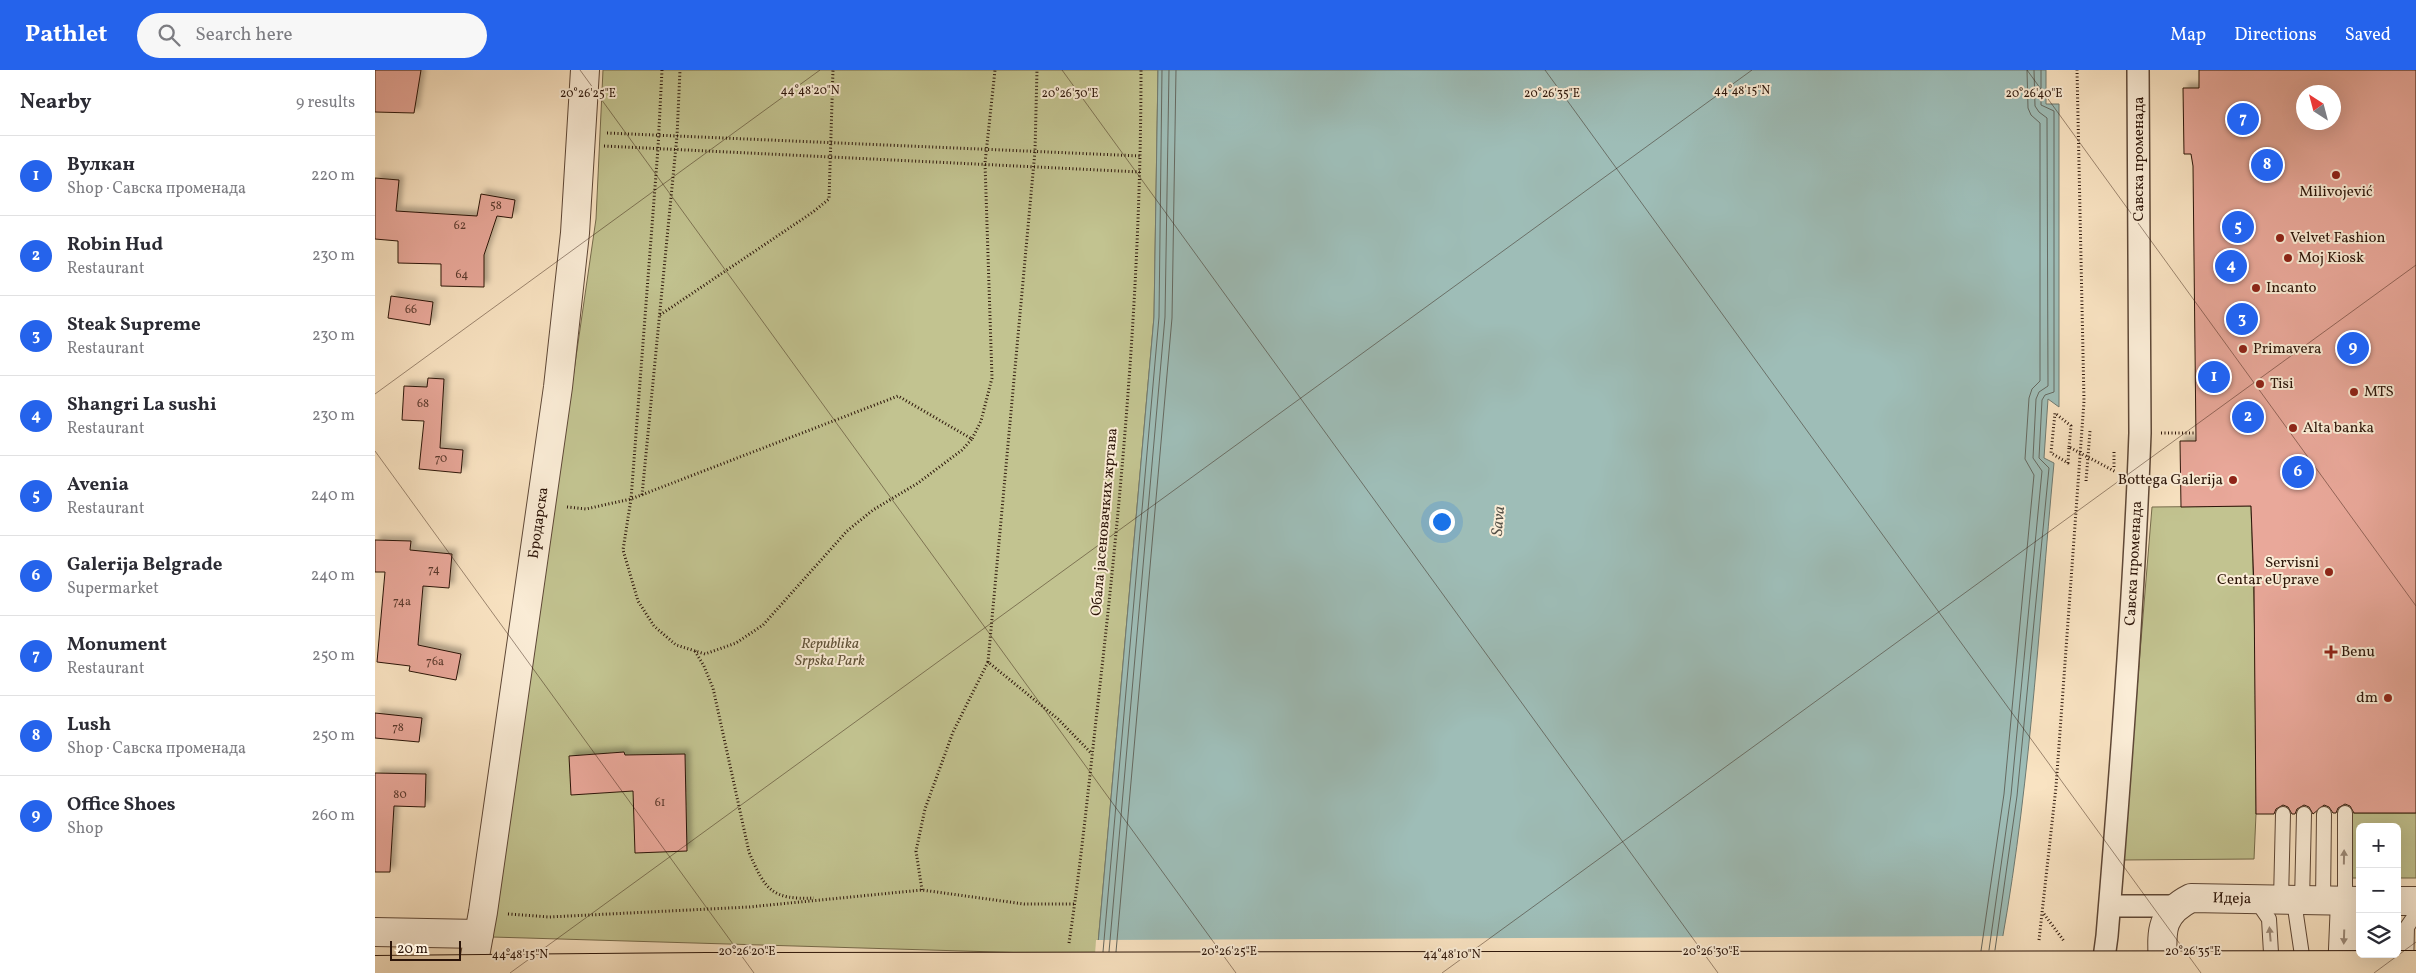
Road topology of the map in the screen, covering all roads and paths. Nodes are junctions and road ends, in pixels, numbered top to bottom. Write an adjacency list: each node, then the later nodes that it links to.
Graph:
1 (585, 70): 12 (street, Бродарска)
2 (662, 70): 10 (path)
3 (681, 70): 11 (path)
4 (833, 70): 13 (path)
5 (995, 70): 16 (path)
6 (1037, 70): 17 (path)
7 (1141, 70): 19 (path, Обала јасеновачких жртава)
8 (2077, 70): 29 (path)
9 (2138, 70): 25 (street, Савска променада)
10 (659, 136): 11 (path); 12 (path); 14 (path)
11 (677, 136): 13 (path); 15 (path)
12 (582, 138): 14 (path); 35 (street, Бродарска)
13 (831, 144): 16 (path); 18 (path)
14 (658, 148): 15 (path); 34 (path)
15 (676, 149): 18 (path); 23 (path)
16 (987, 149): 17 (path); 20 (path)
17 (1035, 151): 19 (path); 21 (path)
18 (831, 156): 20 (path); 23 (path)
19 (1141, 156): 22 (path, Обала јасеновачких жртава)
20 (985, 163): 21 (path); 27 (path)
21 (1033, 165): 22 (path); 37 (path)
22 (1140, 172): 38 (path, Обала јасеновачких жртава)
23 (660, 315): 33 (path)
24 (2090, 431): 30 (path)
25 (2140, 433): 26 (path); 49 (street, Савска променада)
26 (2196, 433)
27 (971, 439): 33 (path); 36 (path)
28 (2069, 447): 28 (path); 29 (path)
29 (2080, 453): 30 (path); 51 (path)
30 (2088, 457): 31 (path); 32 (path)
31 (2114, 470)
32 (2086, 481)
33 (642, 495): 34 (path)
34 (631, 499): 35 (path); 36 (path)
35 (542, 503): 53 (street, Бродарска)
36 (695, 651): 44 (path)
37 (988, 662): 38 (path); 43 (path)
38 (1092, 754): 48 (path, Обала јасеновачких жртава)
39 (2345, 813): 45 (lane, one-way to 39)
40 (2283, 814): 45 (lane)
41 (2304, 814): 45 (lane)
42 (2324, 814): 45 (lane)
43 (922, 890): 44 (path); 48 (path)
44 (855, 896): 53 (path)
45 (2309, 901): 50 (street, Идеја); 60 (street, one-way to 60); 64 (lane, one-way to 45); 65 (lane)
46 (2401, 901): 47 (street)
47 (2416, 902)
48 (1075, 904): 55 (path, Обала јасеновачких жртава)
49 (2110, 906): 50 (street); 62 (street, Савска променада)
50 (2175, 906): 63 (street)
51 (2043, 913): 56 (path); 57 (path)
52 (2416, 914): 58 (lane)
53 (481, 924): 54 (street); 61 (street, Бродарска)
54 (375, 932)
55 (1068, 947)
56 (2070, 948)
57 (2037, 949)
58 (2413, 958): 60 (highway, bridge); 66 (lane)
59 (375, 970): 60 (highway, bridge)
60 (2349, 970)
61 (472, 973)
62 (2102, 973)
63 (2163, 973)
64 (2272, 973)
65 (2305, 973)
66 (2406, 973)

